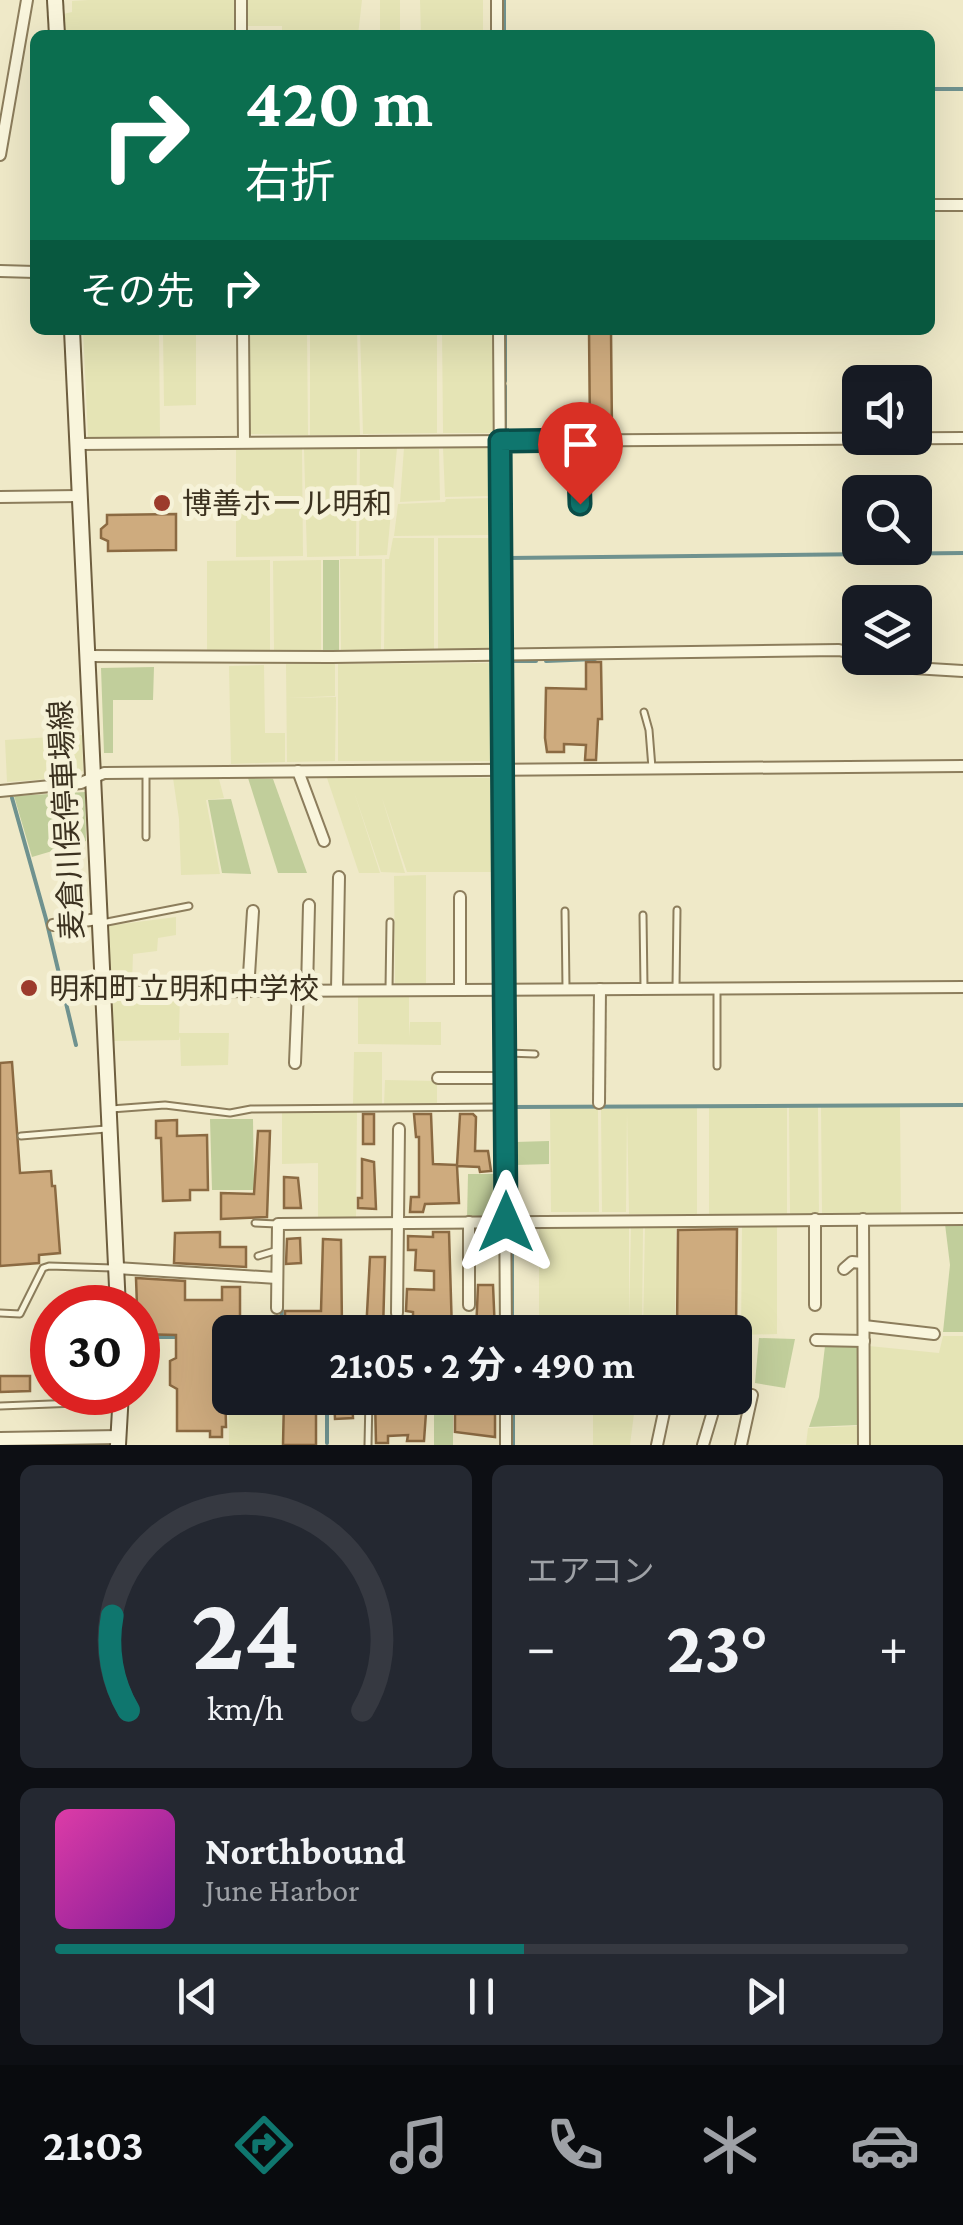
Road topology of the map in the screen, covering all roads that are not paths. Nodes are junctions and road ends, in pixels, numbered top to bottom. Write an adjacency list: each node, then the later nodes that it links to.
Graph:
1 (27, 0): 8 (street)
2 (55, 0): 5 (main road)
3 (241, 0): 6 (street)
4 (497, 0): 7 (street)
5 (57, 30)
6 (241, 30)
7 (497, 30)
8 (0, 154)
9 (935, 205): 10 (street)
10 (963, 205)
11 (0, 272): 12 (street)
12 (30, 272)
13 (72, 335): 20 (main road, 麦倉川俣停車場線)
14 (243, 335): 18 (street)
15 (499, 335): 19 (street)
16 (963, 438): 17 (street)
17 (578, 440): 19 (street); 23 (lane)
18 (244, 441): 19 (street); 20 (street)
19 (500, 441): 25 (street)
20 (78, 444): 21 (main road, 麦倉川俣停車場線)
21 (79, 496): 22 (street); 26 (main road, 麦倉川俣停車場線)
22 (0, 497)
23 (580, 504)
24 (842, 651): 25 (street)
25 (500, 654): 26 (street); 32 (street)
26 (86, 656): 35 (main road, 麦倉川俣停車場線)
27 (932, 669): 28 (street)
28 (963, 671)
29 (644, 712): 31 (lane)
30 (963, 766): 31 (street)
31 (652, 768): 32 (street)
32 (502, 769): 33 (street); 56 (street)
33 (298, 771): 34 (street); 38 (street)
34 (146, 772): 35 (street); 37 (lane)
35 (92, 778): 36 (street); 47 (main road, 麦倉川俣停車場線)
36 (0, 791)
37 (146, 836)
38 (324, 841)
39 (340, 877): 59 (street)
40 (460, 897): 55 (street)
41 (310, 905): 58 (street)
42 (189, 906): 47 (lane)
43 (676, 910): 53 (lane)
44 (565, 911): 57 (lane)
45 (253, 912): 61 (street)
46 (643, 916): 52 (lane)
47 (99, 921): 49 (street); 62 (main road, 麦倉川俣停車場線)
48 (390, 922): 60 (lane)
49 (52, 925)
50 (963, 987): 54 (street)
51 (600, 988): 52 (street); 57 (street); 69 (street)
52 (644, 988): 53 (street)
53 (676, 988): 54 (street)
54 (717, 988): 66 (lane)
55 (460, 989): 56 (street); 60 (street)
56 (504, 989): 57 (street); 63 (street)
57 (566, 989)
58 (303, 990): 59 (street); 61 (street); 65 (street)
59 (337, 990): 60 (street)
60 (389, 990)
61 (248, 991): 62 (street)
62 (102, 992): 71 (main road, 麦倉川俣停車場線)
63 (505, 1053): 64 (lane); 68 (street)
64 (535, 1054)
65 (296, 1063)
66 (717, 1066)
67 (438, 1078): 68 (street)
68 (505, 1078): 70 (street)
69 (599, 1103)
70 (505, 1107): 71 (lane); 80 (street)
71 (108, 1109): 72 (main road, 麦倉川俣停車場線)
72 (109, 1129): 74 (lane); 86 (main road, 麦倉川俣停車場線)
73 (400, 1129): 81 (street)
74 (21, 1136)
75 (963, 1218): 77 (street)
76 (815, 1219): 77 (street); 80 (street); 91 (street)
77 (863, 1219): 85 (street)
78 (256, 1222): 82 (lane)
79 (468, 1222): 80 (street); 81 (street); 90 (street)
80 (506, 1222): 95 (street)
81 (398, 1223): 82 (street); 93 (street)
82 (278, 1224): 83 (street)
83 (278, 1250): 84 (lane); 88 (street)
84 (258, 1256)
85 (863, 1264): 87 (street); 96 (street)
86 (116, 1268): 88 (street); 89 (main road, 麦倉川俣停車場線); 94 (lane)
87 (844, 1269)
88 (277, 1278): 92 (street)
89 (117, 1285)
90 (469, 1305)
91 (815, 1306)
92 (277, 1308)
93 (398, 1313)
94 (0, 1314)
95 (506, 1315)
96 (864, 1326): 97 (street); 99 (street)
97 (934, 1334)
98 (816, 1340): 99 (street)
99 (864, 1341): 115 (street)
100 (30, 1405): 101 (lane)
101 (0, 1406)
102 (120, 1415): 109 (main road)
103 (369, 1415): 110 (lane)
104 (506, 1415): 111 (street)
105 (664, 1415): 112 (street)
106 (712, 1415): 113 (street)
107 (748, 1415): 114 (street)
108 (0, 1439): 109 (street)
109 (118, 1441)
110 (368, 1445)
111 (506, 1445)
112 (657, 1445)
113 (704, 1445)
114 (741, 1445)
115 (864, 1445)

